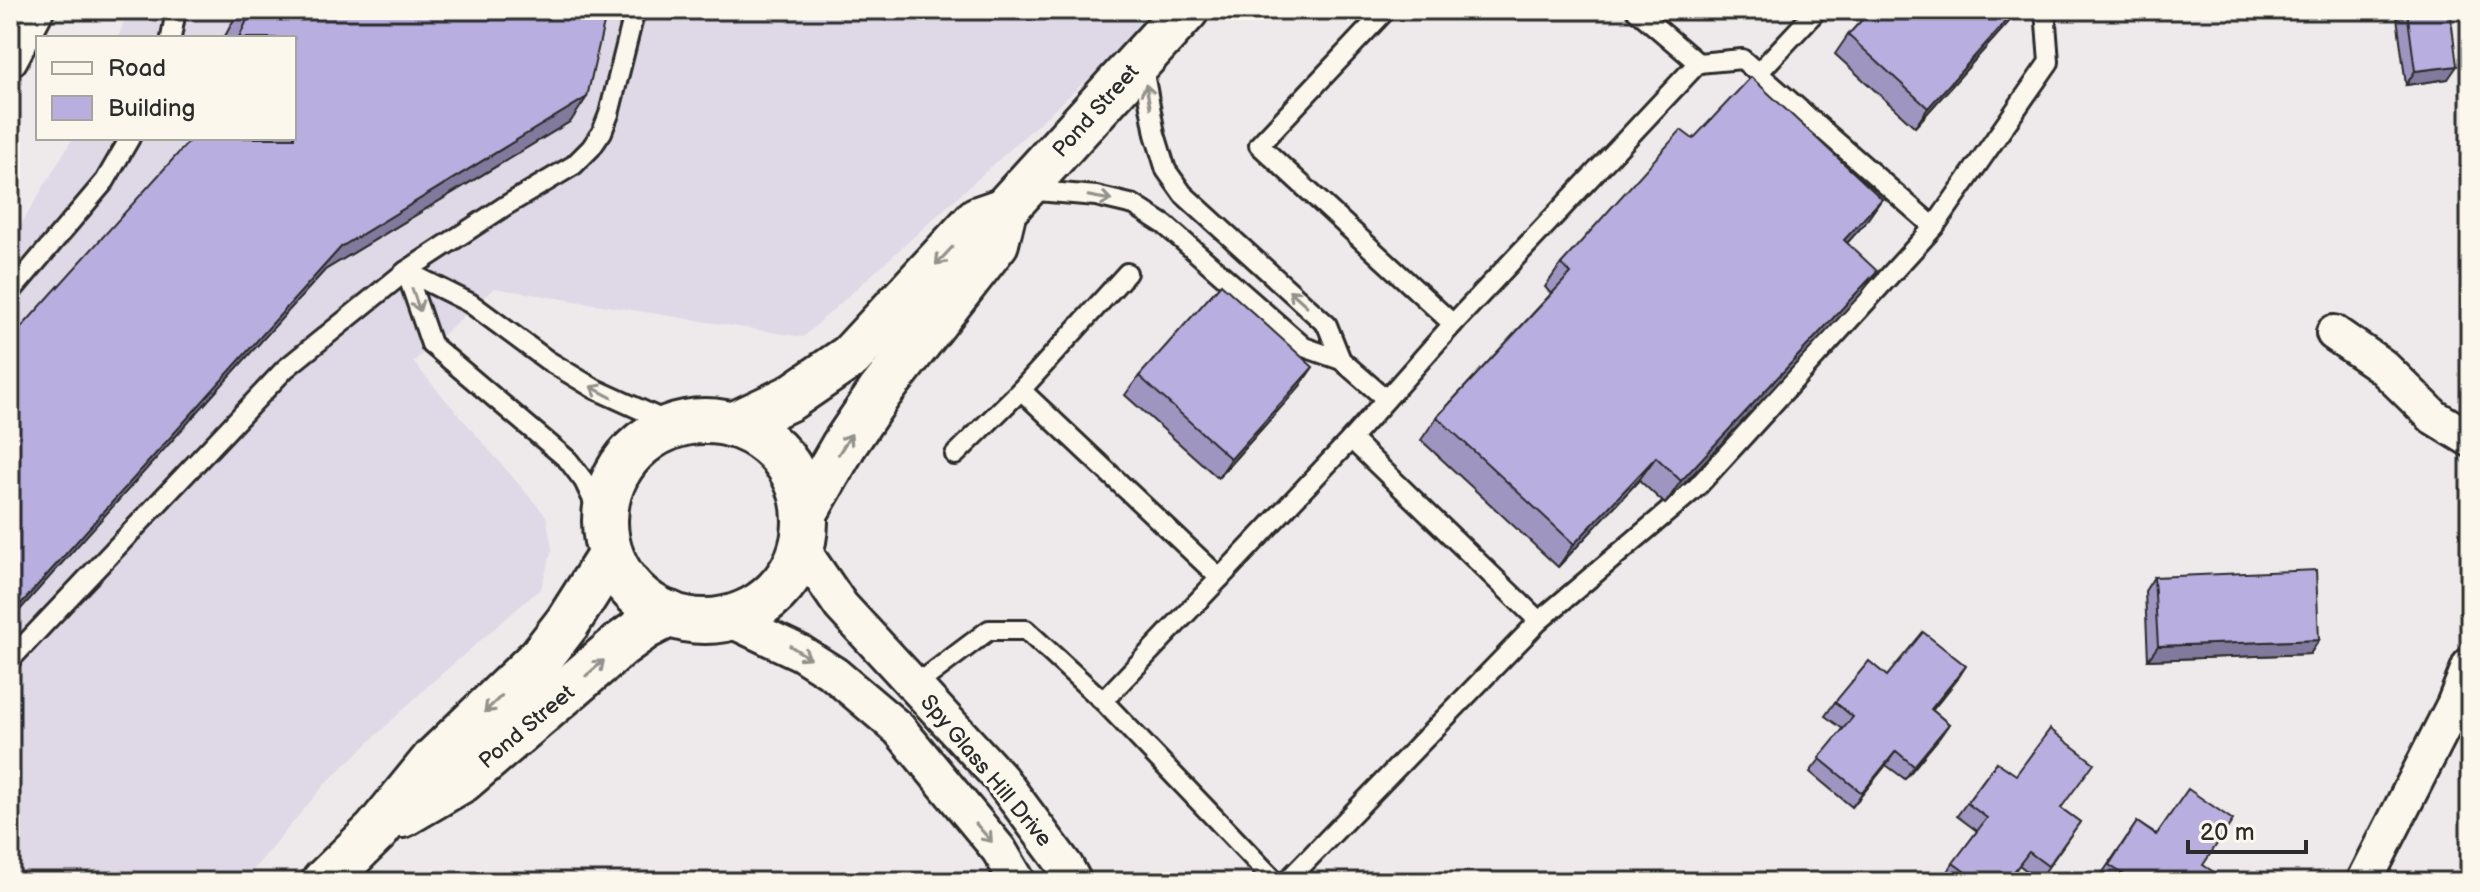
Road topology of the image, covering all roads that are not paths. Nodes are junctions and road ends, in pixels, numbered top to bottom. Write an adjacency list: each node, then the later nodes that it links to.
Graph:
1 (36, 10): 10 (street)
2 (176, 10): 9 (lane)
3 (635, 10): 17 (lane)
4 (1186, 10): 11 (main road, Pond Street)
5 (1386, 10): 20 (lane)
6 (1636, 10): 12 (lane)
7 (1817, 10): 13 (lane)
8 (2045, 10): 16 (lane)
9 (171, 36)
10 (10, 59)
11 (1141, 59): 15 (main road, Pond Street); 22 (lane, one-way to 11)
12 (1698, 63): 13 (lane); 20 (lane)
13 (1758, 73): 16 (lane)
14 (129, 140): 19 (lane)
15 (1014, 200): 22 (lane, one-way to 22); 26 (main road, Pond Street, one-way to 26); 30 (main road, Pond Street, one-way to 15)
16 (1934, 227): 35 (lane)
17 (406, 271): 25 (lane, one-way to 17); 31 (lane, one-way to 31); 36 (lane)
18 (1127, 273): 23 (lane)
19 (10, 293)
20 (1453, 324): 24 (lane)
21 (2334, 333): 28 (street)
22 (1341, 360): 24 (lane)
23 (1021, 390): 29 (lane); 32 (lane)
24 (1386, 399): 27 (lane)
25 (672, 424): 26 (main road); 31 (main road)
26 (733, 425): 30 (main road)
27 (1351, 439): 32 (lane); 35 (lane)
28 (2470, 439)
29 (955, 455)
30 (804, 530): 34 (main road); 38 (street, Spy Glass Hill Drive)
31 (606, 538): 33 (main road); 41 (main road, Pond Street, one-way to 41)
32 (1220, 578): 39 (lane)
33 (670, 614): 34 (main road); 41 (main road, Pond Street, one-way to 33)
34 (729, 619): 40 (street, Spy Glass Hill Drive, one-way to 40)
35 (1539, 621): 46 (lane)
36 (10, 660)
37 (2470, 665): 47 (street)
38 (905, 674): 39 (lane); 40 (street); 44 (street, Spy Glass Hill Drive)
39 (1103, 701): 45 (lane)
40 (885, 719): 43 (street, Spy Glass Hill Drive, one-way to 43)
41 (376, 831): 42 (main road, Pond Street)
42 (324, 882)
43 (1018, 882)
44 (1074, 882)
45 (1276, 882)
46 (1286, 882)
47 (2364, 882)

